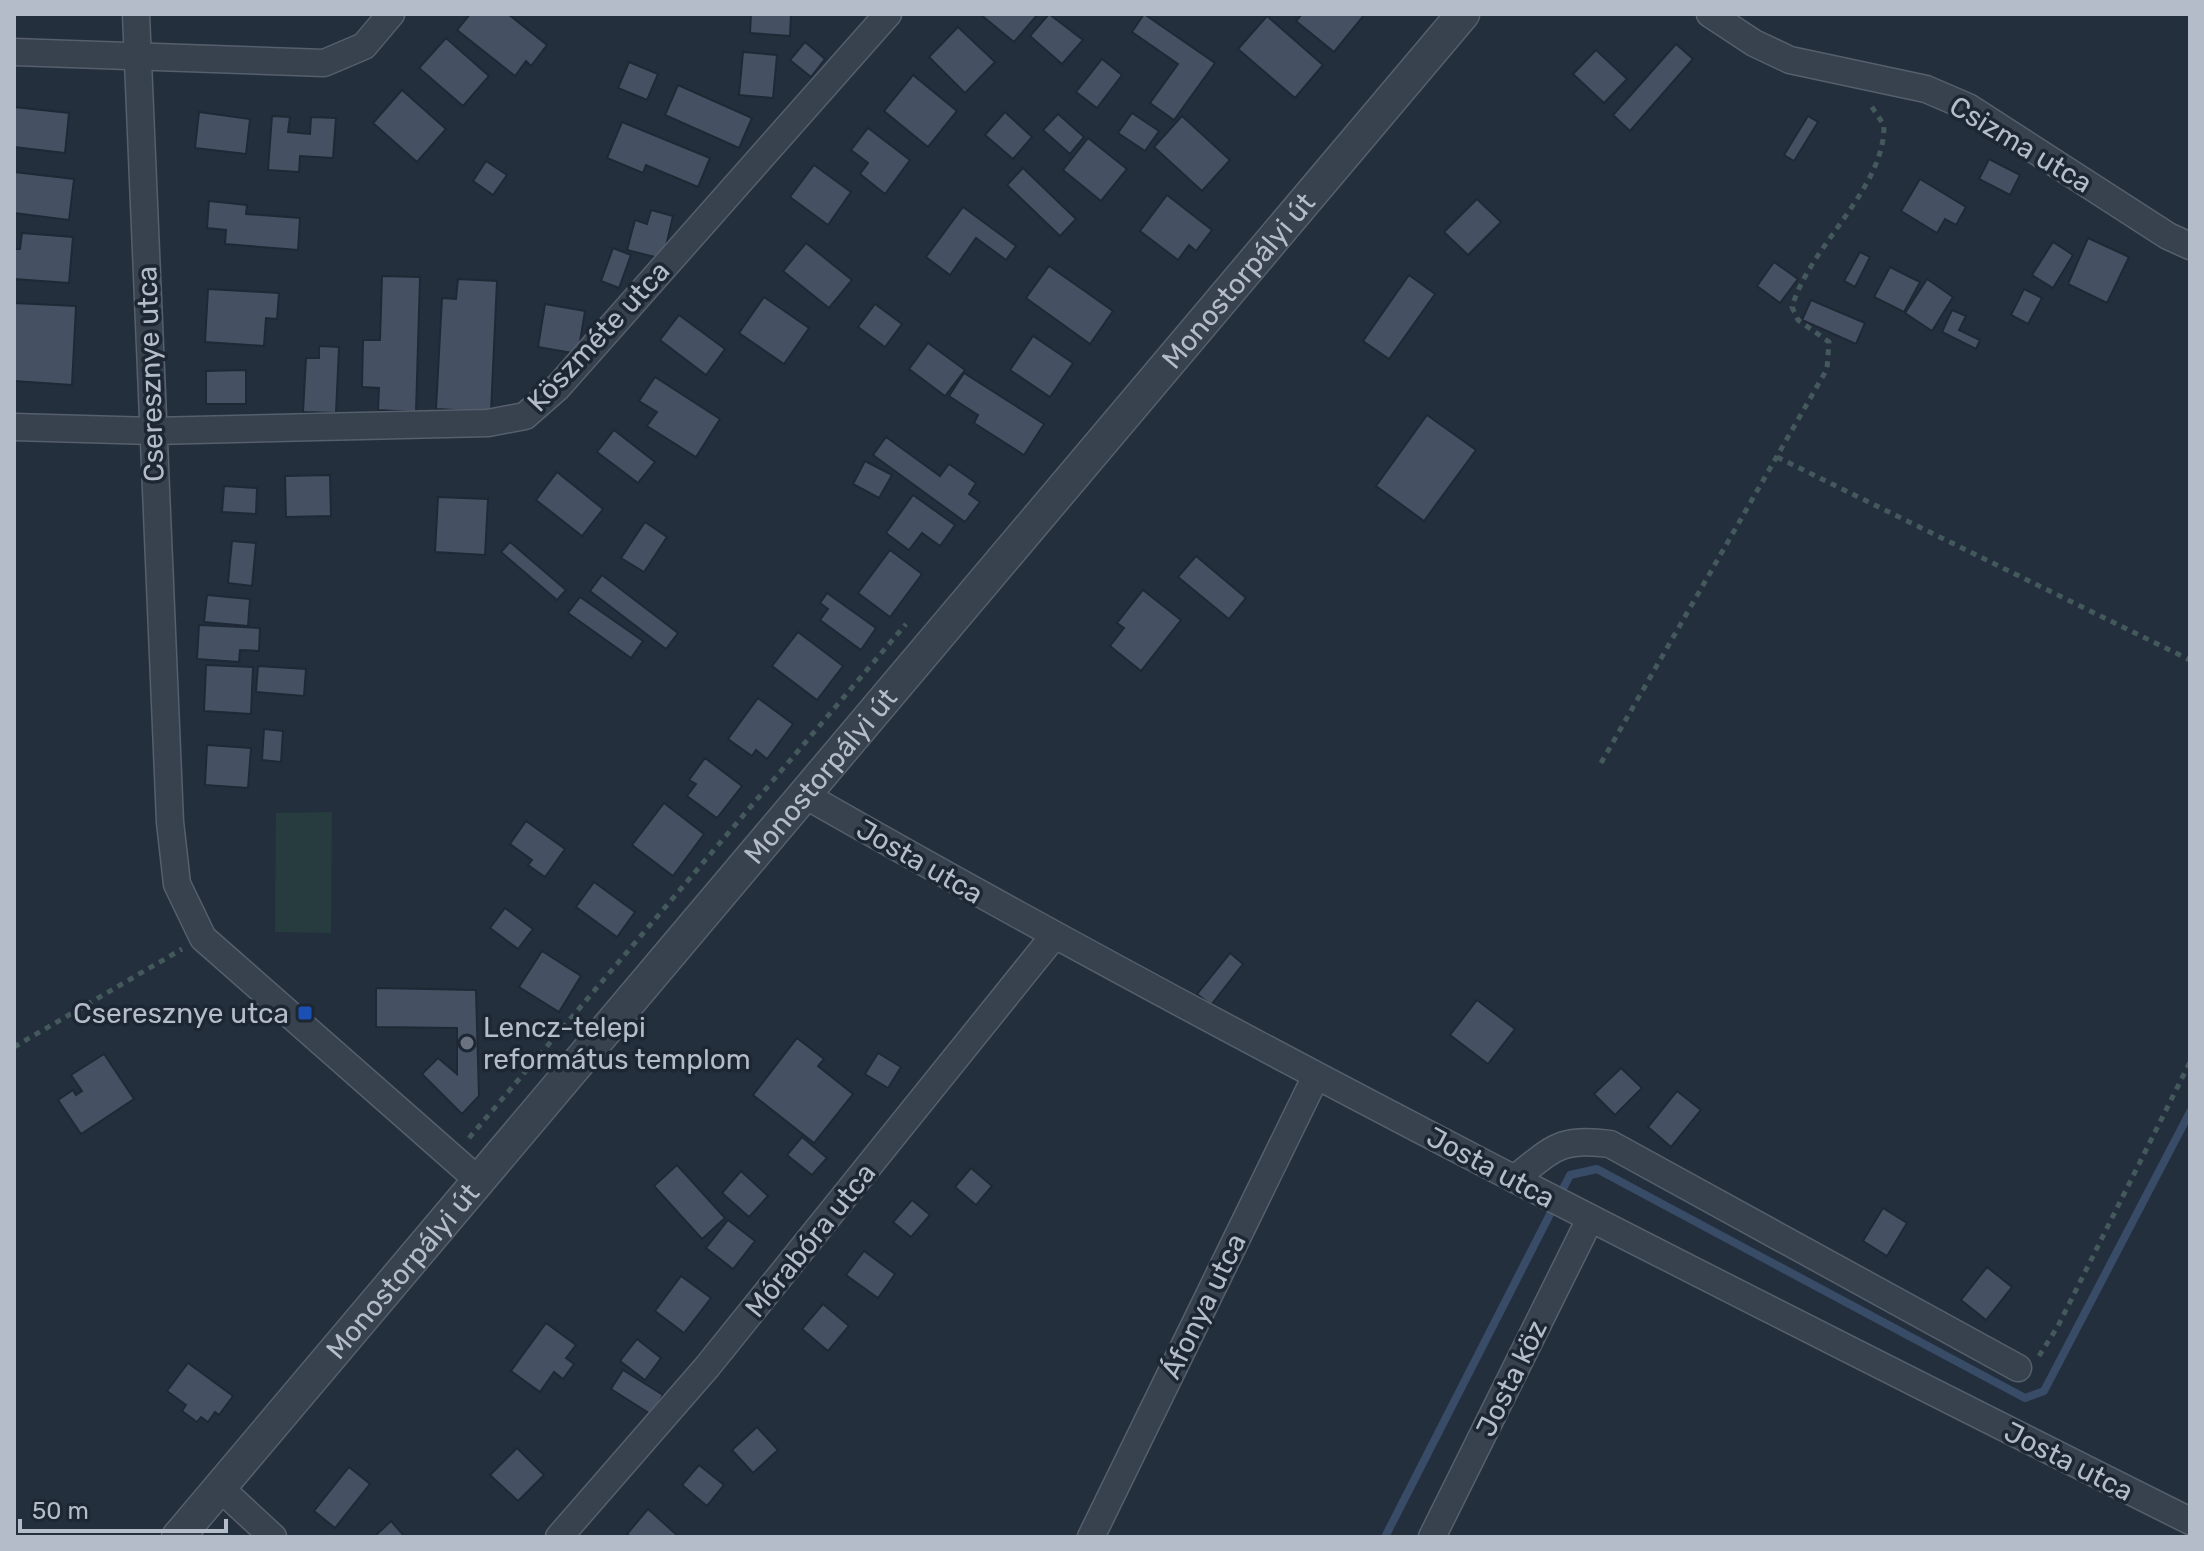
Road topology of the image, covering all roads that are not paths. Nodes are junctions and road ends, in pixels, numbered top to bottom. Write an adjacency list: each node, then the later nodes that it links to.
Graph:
1 (136, 14): 7 (street, Cseresznye utca)
2 (391, 14): 7 (street)
3 (888, 14): 10 (street, Köszméte utca)
4 (1463, 14): 11 (street, Monostorpályi út)
5 (1710, 14): 8 (street, Csizma utca)
6 (14, 52): 7 (street)
7 (137, 56): 10 (street, Cseresznye utca)
8 (2190, 246)
9 (14, 427): 10 (street, Köszméte utca)
10 (153, 431): 15 (street, Cseresznye utca)
11 (803, 794): 12 (street, Josta utca); 15 (street, Monostorpályi út)
12 (1053, 937): 13 (street, Josta utca); 22 (street, Mórabóra utca)
13 (1316, 1076): 14 (street, Josta utca); 23 (street, Áfonya utca)
14 (1514, 1179): 16 (street, Josta utca); 17 (street)
15 (478, 1180): 18 (street, Monostorpályi út)
16 (1579, 1213): 19 (street, Josta utca); 24 (street, Josta köz)
17 (2018, 1368)
18 (220, 1488): 20 (street, Monostorpályi út); 21 (street)
19 (2190, 1521)
20 (178, 1537)
21 (273, 1537)
22 (559, 1537)
23 (1091, 1537)
24 (1432, 1537)

